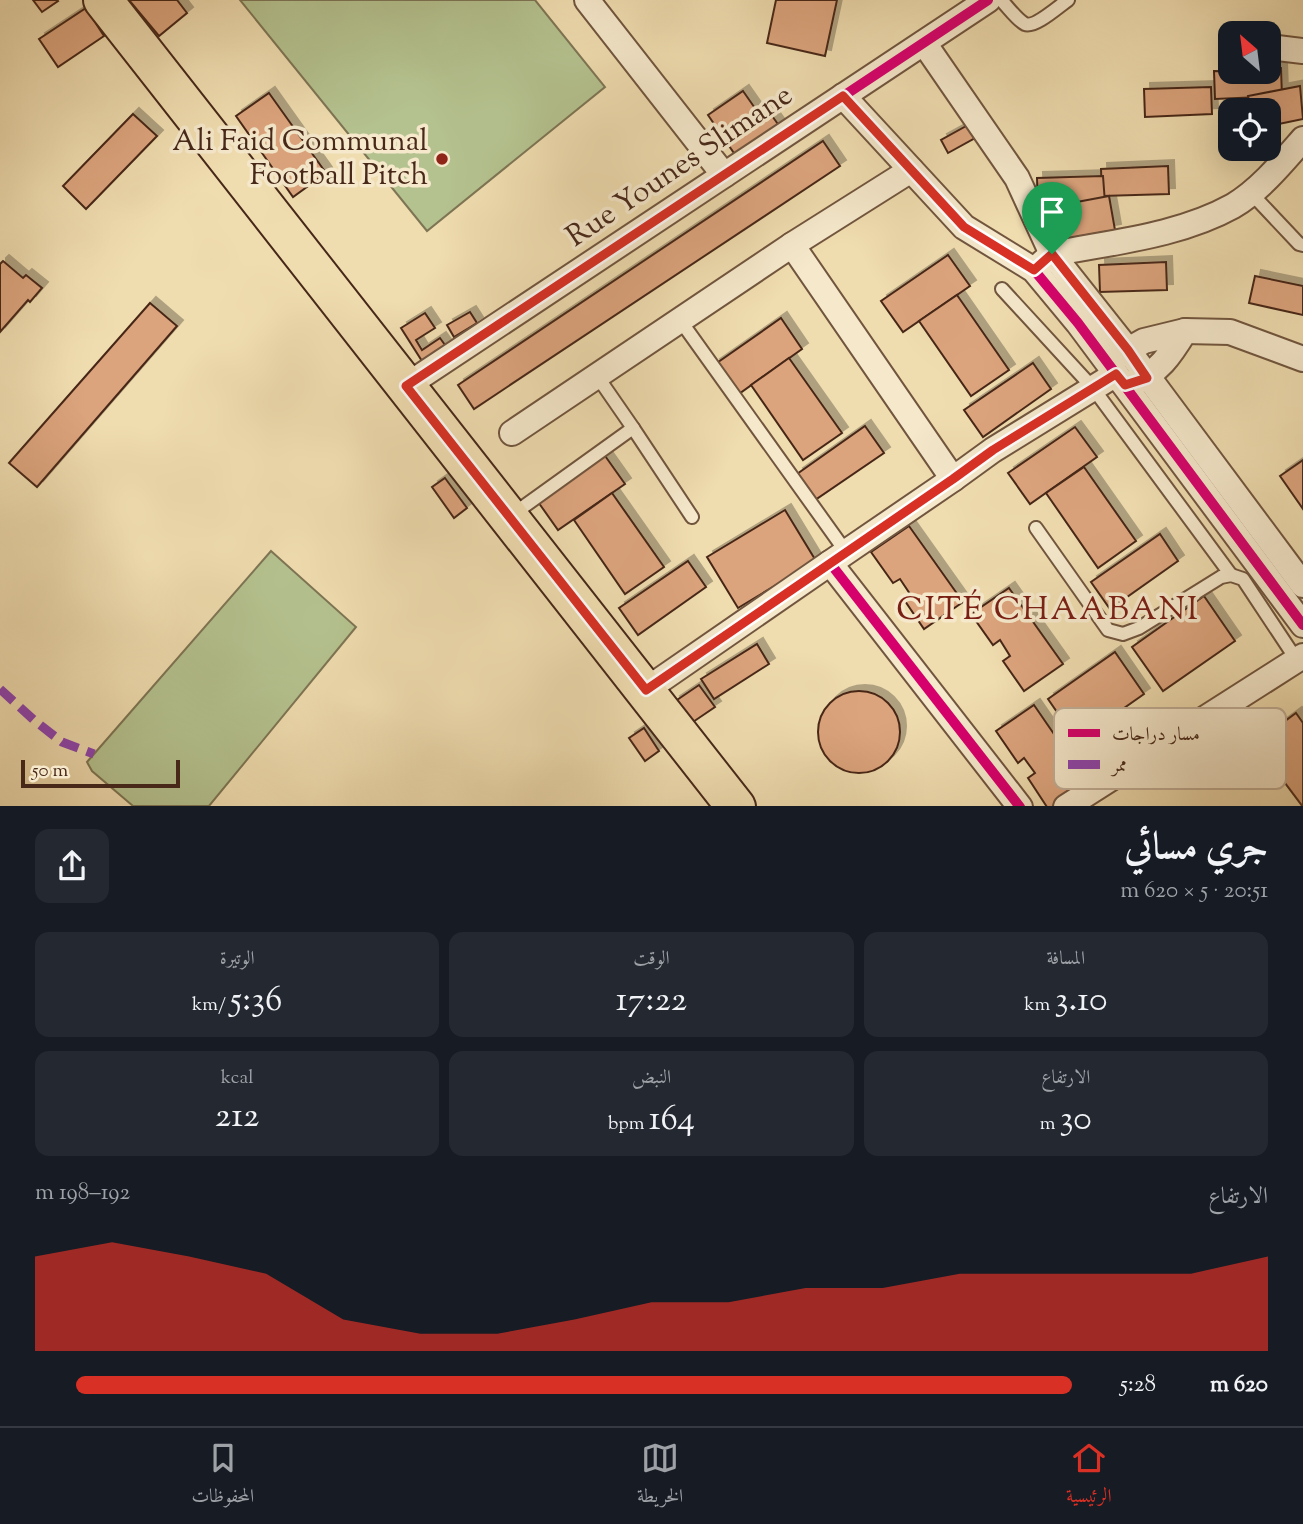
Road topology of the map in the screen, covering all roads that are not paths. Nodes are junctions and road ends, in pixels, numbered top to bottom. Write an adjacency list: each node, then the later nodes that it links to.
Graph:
1 (103, 0): 23 (main road)
2 (587, 0): 12 (street)
3 (988, 0): 6 (street, Rue Younes Slimane)
4 (1002, 0): 5 (lane)
5 (1068, 0)
6 (923, 43): 9 (street, Rue Younes Slimane); 16 (street)
7 (1281, 48): 8 (street)
8 (1303, 51)
9 (843, 96): 11 (street); 12 (street, Rue Younes Slimane)
10 (1303, 139): 13 (street)
11 (911, 170): 14 (street); 16 (street)
12 (724, 175): 23 (street, Rue Younes Slimane)
13 (1251, 193): 15 (lane); 16 (street)
14 (792, 245): 18 (street); 27 (street)
15 (1303, 245)
16 (1043, 262): 21 (street)
17 (1002, 289): 24 (lane)
18 (680, 320): 22 (street); 31 (lane)
19 (1185, 331): 20 (street); 21 (street); 21 (street)
20 (1303, 359)
21 (1125, 370): 24 (street); 33 (street); 34 (street)
22 (597, 376): 25 (lane); 26 (street)
23 (406, 386): 29 (main road)
24 (1094, 388): 27 (street); 32 (lane)
25 (633, 428): 28 (lane); 29 (lane)
26 (512, 433)
27 (953, 479): 31 (street)
28 (692, 517)
29 (509, 518): 36 (main road)
30 (1036, 528): 32 (lane)
31 (838, 558): 36 (street); 40 (street)
32 (1231, 575): 35 (lane)
33 (1303, 585)
34 (1303, 625)
35 (1300, 658): 37 (street)
36 (646, 690): 39 (main road)
37 (1221, 708)
38 (1094, 789): 41 (street)
39 (735, 806)
40 (1019, 806)
41 (1068, 806)

